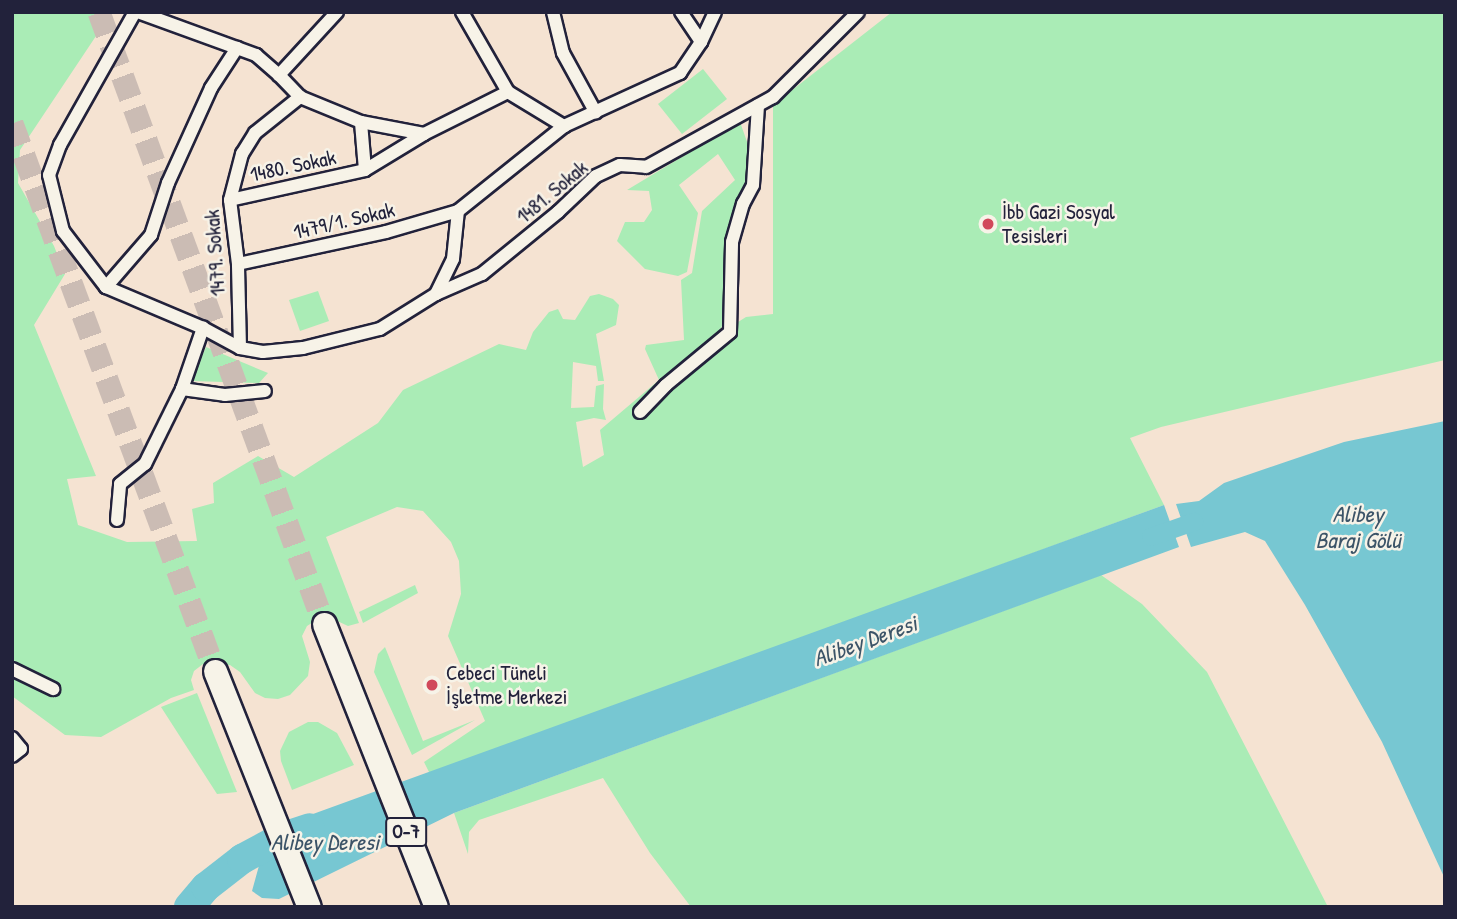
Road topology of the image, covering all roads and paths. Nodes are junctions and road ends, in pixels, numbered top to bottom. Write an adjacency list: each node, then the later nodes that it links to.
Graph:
1 (137, 12): 9 (street); 22 (street)
2 (461, 12): 11 (street)
3 (553, 12): 14 (street)
4 (681, 12): 8 (street)
5 (715, 12): 8 (street)
6 (858, 12): 13 (street, 1481. Sokak)
7 (335, 13): 10 (street)
8 (701, 43): 14 (street)
9 (237, 48): 10 (street); 22 (street)
10 (279, 75): 12 (street)
11 (508, 92): 16 (street); 17 (street, 1480. Sokak)
12 (300, 97): 15 (street); 19 (street, 1479. Sokak)
13 (758, 105): 23 (street, 1481. Sokak); 28 (street)
14 (596, 113): 16 (street)
15 (361, 122): 17 (street); 18 (street, 1480. Sokak)
16 (565, 126): 20 (street)
17 (424, 134): 18 (street, 1480. Sokak)
18 (365, 170): 19 (street, 1480. Sokak)
19 (230, 200): 21 (street, 1479. Sokak)
20 (457, 211): 21 (street, 1479/1. Sokak); 23 (street)
21 (237, 264): 25 (street, 1479. Sokak)
22 (106, 287): 24 (street)
23 (436, 294): 25 (street, 1481. Sokak)
24 (202, 328): 25 (street); 26 (street, 1479. Sokak)
25 (240, 348)
26 (182, 389): 27 (street); 29 (street, 1479. Sokak)
27 (265, 391)
28 (640, 412)
29 (117, 520)
30 (324, 624): 37 (highway, O-7)
31 (12, 669): 33 (street)
32 (215, 671): 36 (highway)
33 (53, 689)
34 (12, 738): 35 (street)
35 (12, 757)
36 (309, 907)
37 (436, 907)

